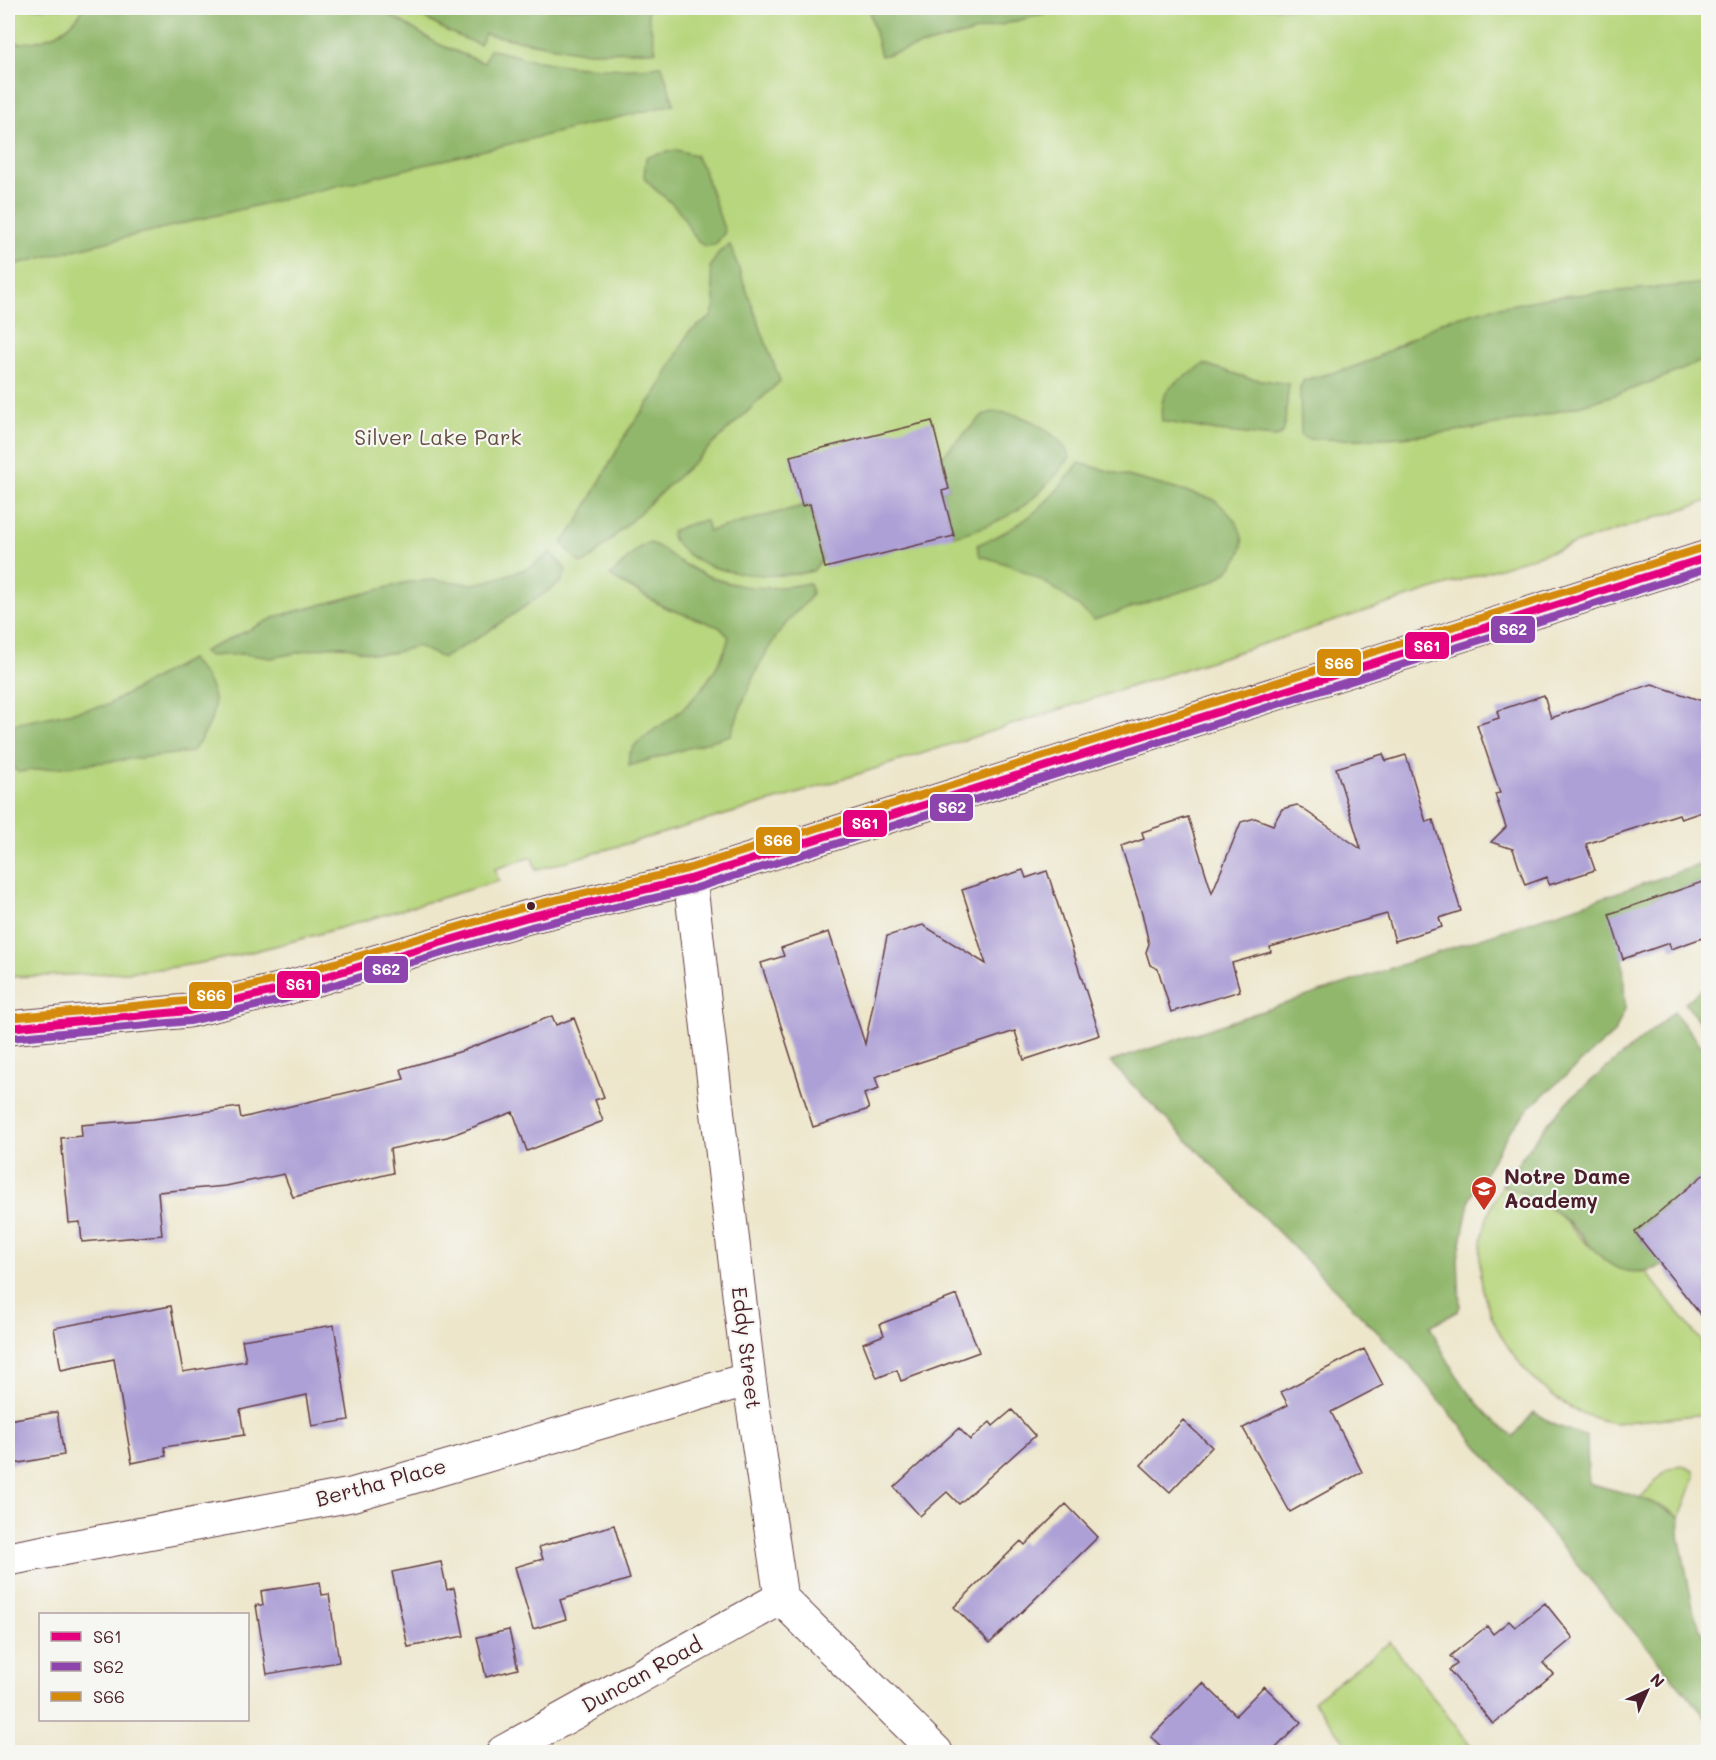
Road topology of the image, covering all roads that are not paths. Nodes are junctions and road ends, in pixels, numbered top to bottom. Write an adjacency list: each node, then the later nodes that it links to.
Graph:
1 (1708, 557): 2 (street)
2 (690, 879): 3 (street); 4 (street, Eddy Street)
3 (8, 1028)
4 (749, 1379): 5 (street, Bertha Place); 6 (street, Eddy Street)
5 (8, 1559)
6 (781, 1598): 7 (street, Duncan Road); 8 (street)
7 (503, 1752)
8 (936, 1752)

